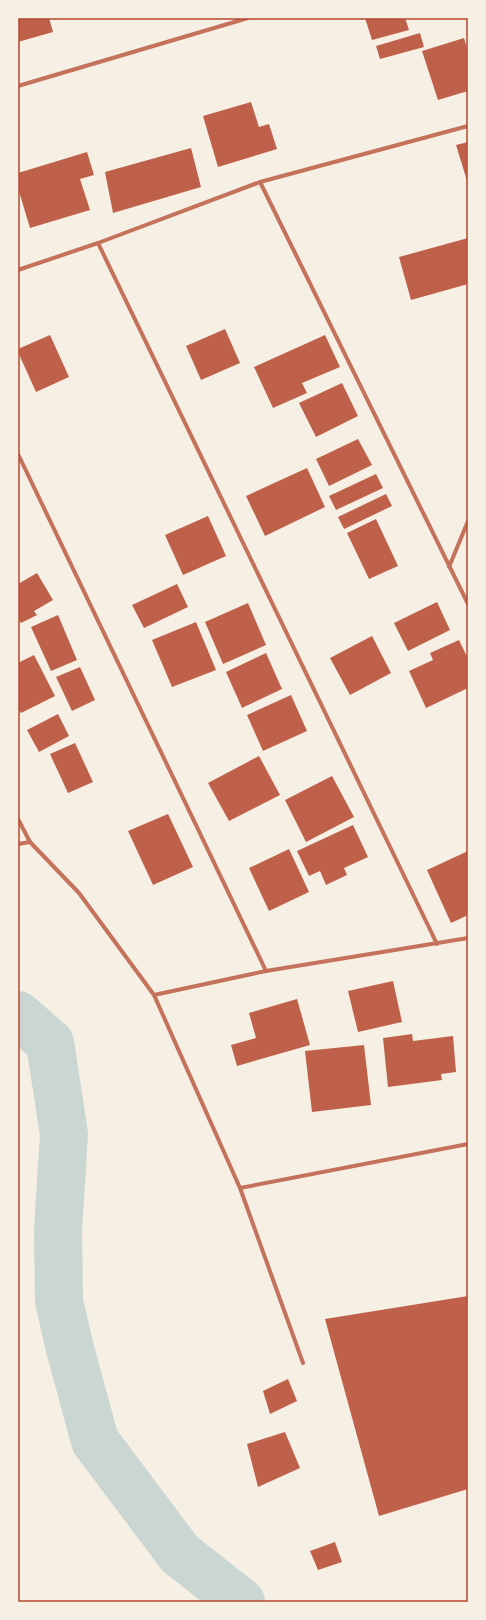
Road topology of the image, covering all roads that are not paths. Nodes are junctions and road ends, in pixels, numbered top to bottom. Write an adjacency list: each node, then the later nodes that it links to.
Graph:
1 (248, 18): 2 (street)
2 (18, 86)
3 (468, 126): 4 (street)
4 (260, 182): 5 (street); 9 (street)
5 (98, 243): 6 (street); 15 (street)
6 (18, 270)
7 (18, 454): 16 (street)
8 (468, 521): 9 (street)
9 (449, 566): 10 (street)
10 (468, 604)
11 (18, 819): 12 (street)
12 (30, 842): 13 (street); 17 (street)
13 (18, 844)
14 (468, 938): 15 (street)
15 (437, 944): 16 (street)
16 (266, 971): 17 (street)
17 (154, 995): 19 (street)
18 (468, 1144): 19 (street)
19 (240, 1188): 20 (street)
20 (303, 1363)

